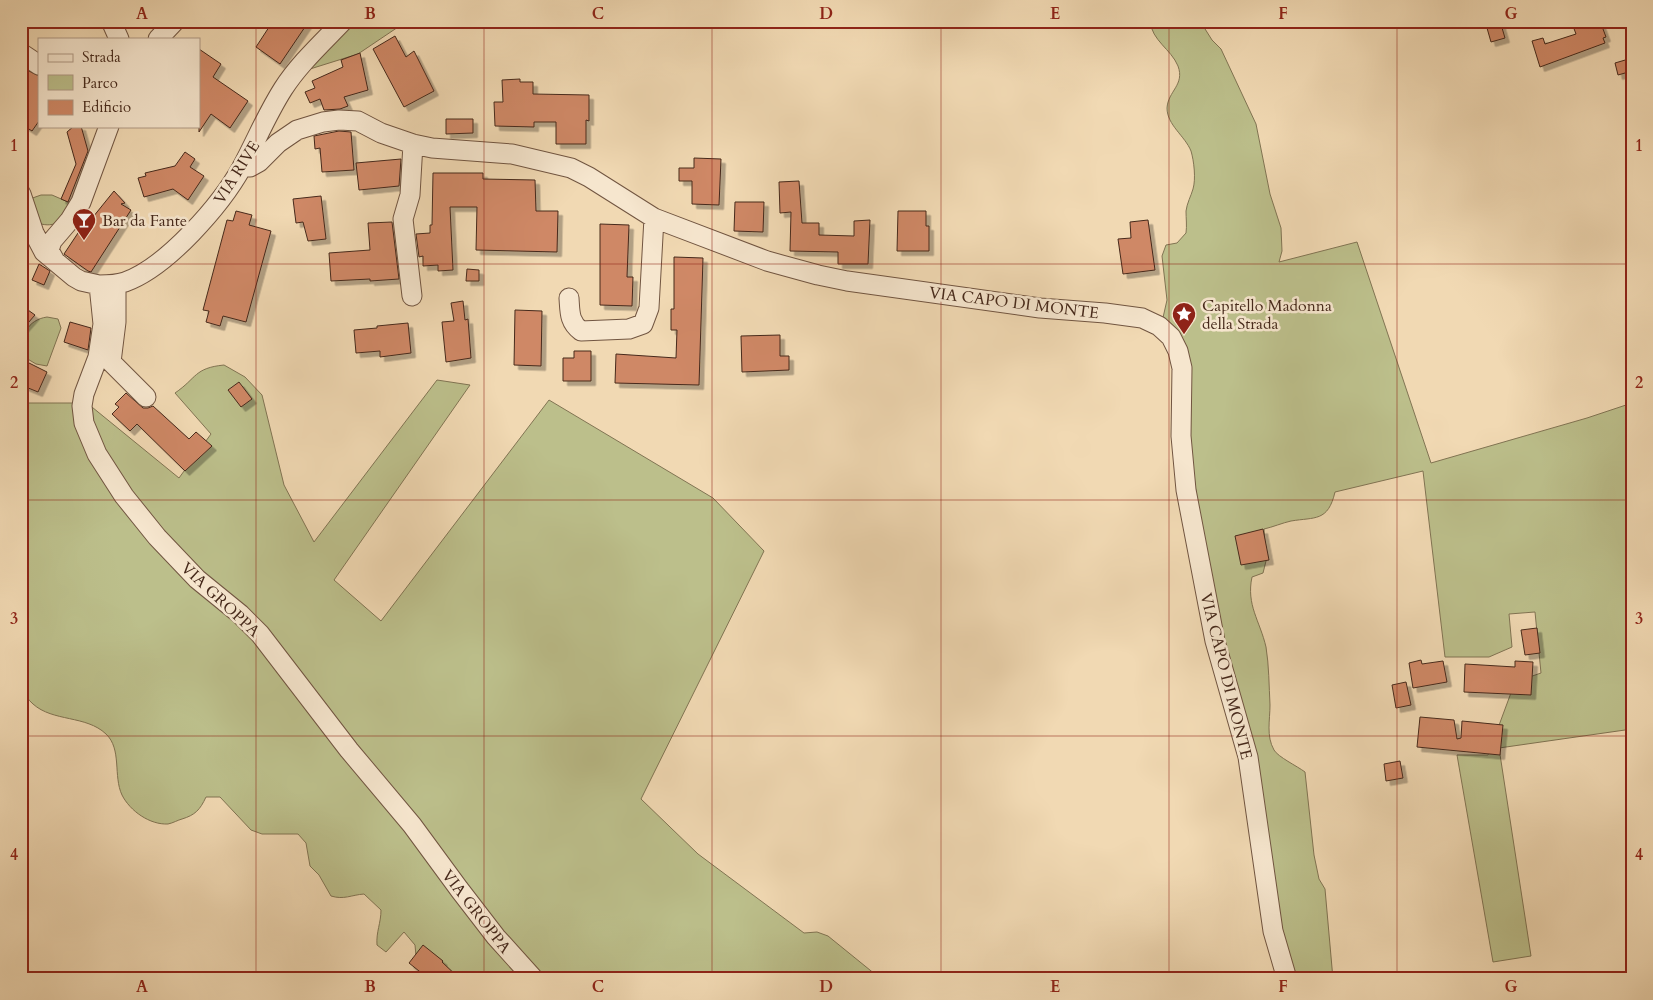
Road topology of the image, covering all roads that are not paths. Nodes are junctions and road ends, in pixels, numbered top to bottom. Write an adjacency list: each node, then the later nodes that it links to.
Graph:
1 (111, 21): 4 (street)
2 (174, 21): 5 (street)
3 (343, 21): 10 (street, VIA RIVE)
4 (119, 38)
5 (159, 38)
6 (21, 53): 7 (street)
7 (38, 64)
8 (108, 128): 14 (street)
9 (413, 144): 10 (street, VIA CAPO DI MONTE); 12 (street, VIA CAPO DI MONTE); 17 (street)
10 (242, 167): 16 (street, VIA RIVE)
11 (21, 194): 13 (street)
12 (654, 218): 18 (street); 21 (street, VIA CAPO DI MONTE)
13 (31, 225): 14 (street); 15 (street)
14 (66, 226): 15 (street)
15 (55, 261): 16 (street)
16 (107, 285): 19 (street); 20 (street, VIA GROPPA)
17 (412, 296)
18 (569, 298)
19 (146, 397)
20 (534, 979)
21 (1286, 979)

